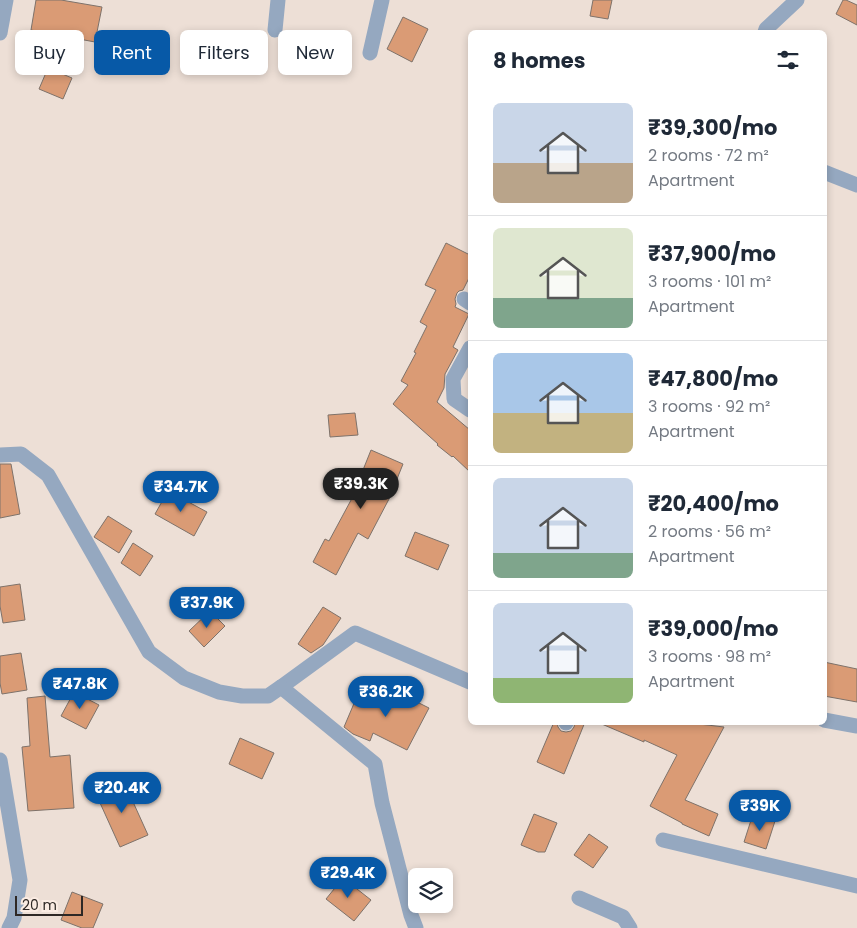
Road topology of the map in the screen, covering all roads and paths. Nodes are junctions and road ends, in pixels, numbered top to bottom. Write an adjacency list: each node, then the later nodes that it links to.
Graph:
1 (6, 0): 7 (street)
2 (278, 0): 5 (street)
3 (382, 0): 8 (street)
4 (797, 0): 6 (street)
5 (275, 30)
6 (766, 30)
7 (0, 33)
8 (370, 53)
9 (827, 173): 10 (street)
10 (857, 185)
11 (468, 352): 12 (street)
12 (468, 409)
13 (0, 455): 15 (street)
14 (468, 681): 15 (street)
15 (281, 687): 23 (street)
16 (827, 721): 17 (street)
17 (857, 726)
18 (0, 760): 22 (street)
19 (663, 840): 20 (street)
20 (857, 886)
21 (579, 898): 24 (street)
22 (9, 928)
23 (416, 928)
24 (630, 928)

